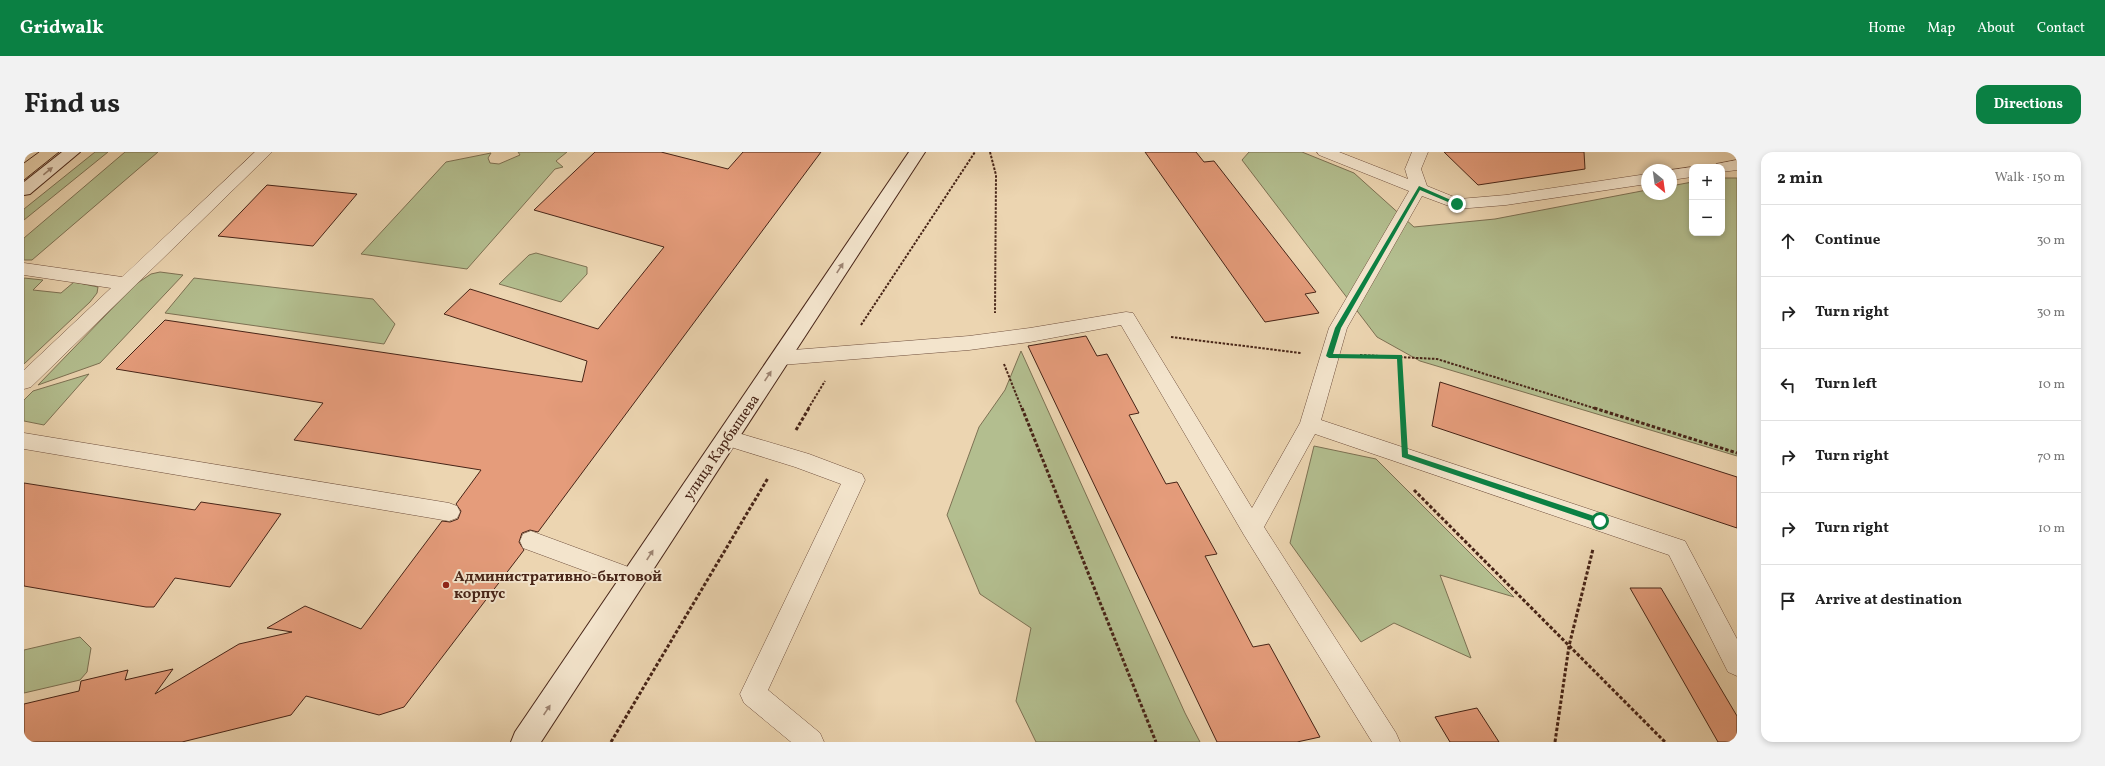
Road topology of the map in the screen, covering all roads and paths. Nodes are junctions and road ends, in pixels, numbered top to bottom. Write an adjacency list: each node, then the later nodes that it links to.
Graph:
1 (72, 152): 14 (main road, one-way to 1)
2 (264, 152): 16 (lane)
3 (917, 152): 22 (main road, улица Карбышева, one-way to 3)
4 (975, 152): 19 (path)
5 (990, 152): 18 (path)
6 (1325, 152): 13 (lane)
7 (1420, 152): 13 (lane)
8 (1737, 165): 9 (lane)
9 (1725, 167)
10 (1689, 172): 11 (lane)
11 (1677, 174)
12 (1641, 180): 13 (lane)
13 (1419, 188): 20 (lane)
14 (24, 190)
15 (24, 269): 16 (lane)
16 (126, 284): 23 (lane)
17 (1135, 332): 18 (lane); 20 (path); 33 (lane)
18 (995, 340): 19 (lane); 41 (path)
19 (842, 354): 22 (lane); 28 (path)
20 (1329, 356): 21 (path); 24 (lane)
21 (1400, 356): 27 (path); 29 (path)
22 (781, 358): 25 (main road, улица Карбышева, one-way to 22)
23 (24, 382)
24 (1310, 424): 29 (lane); 33 (lane)
25 (728, 438): 28 (lane); 35 (main road, улица Карбышева, one-way to 25)
26 (24, 441): 31 (lane)
27 (1737, 453)
28 (782, 455): 39 (path); 40 (lane)
29 (1405, 456): 32 (lane)
30 (1413, 488): 36 (path)
31 (450, 512)
32 (1600, 521): 36 (path); 37 (lane)
33 (1252, 528): 42 (lane)
34 (531, 541): 35 (lane)
35 (634, 579): 38 (main road, улица Карбышева, one-way to 35)
36 (1569, 646): 43 (path); 44 (path)
37 (1737, 664)
38 (525, 742)
39 (612, 742)
40 (811, 742)
41 (1156, 742)
42 (1387, 742)
43 (1555, 742)
44 (1665, 742)

